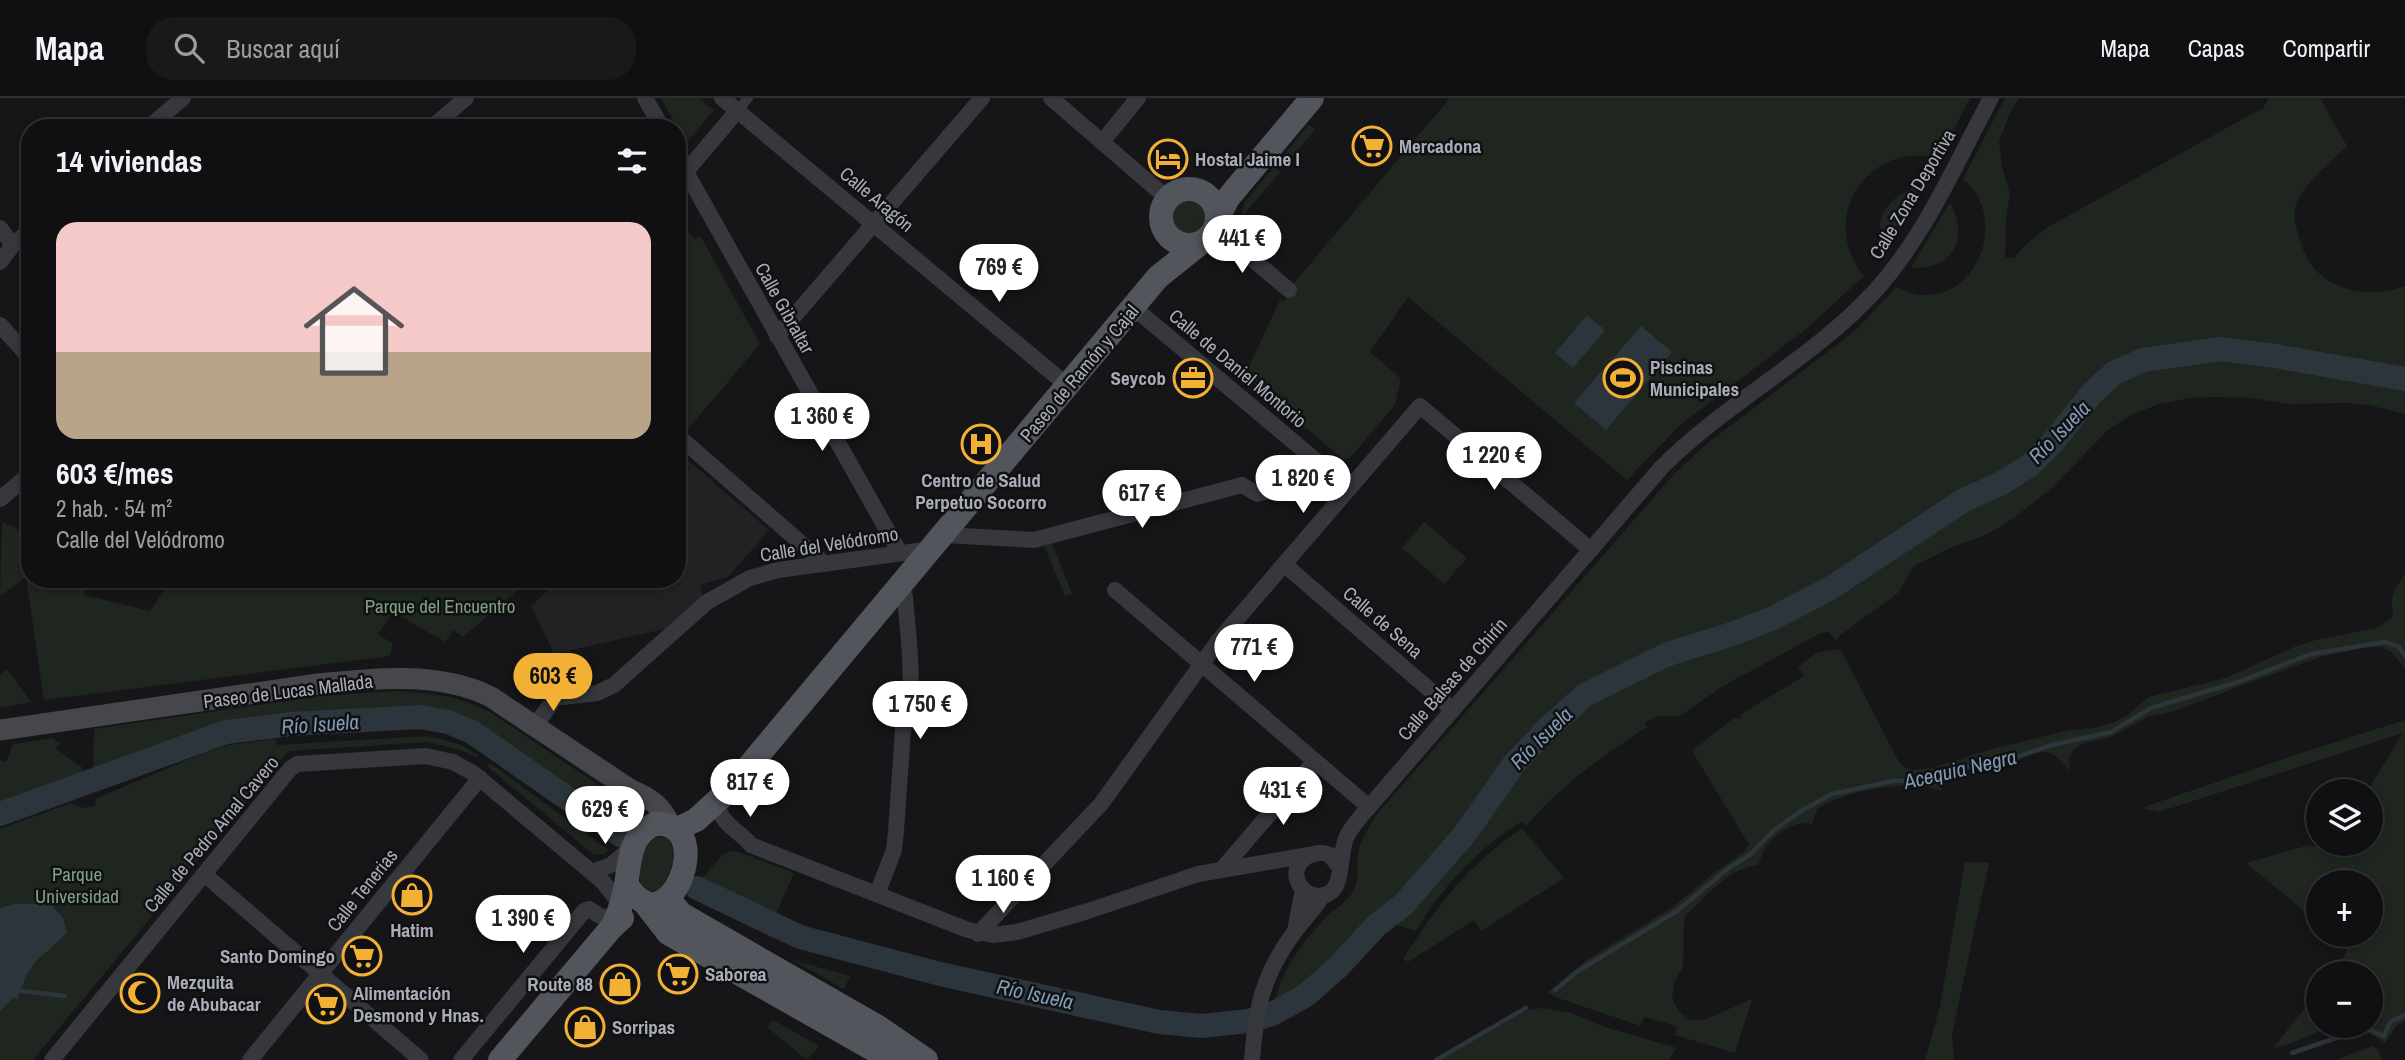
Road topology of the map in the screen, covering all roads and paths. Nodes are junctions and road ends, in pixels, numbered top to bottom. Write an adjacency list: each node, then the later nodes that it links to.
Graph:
1 (183, 98): 12 (street)
2 (645, 98): 14 (street)
3 (722, 98): 11 (street, Calle Aragón)
4 (982, 98): 20 (street)
5 (1051, 98): 15 (street)
6 (1138, 98): 15 (street)
7 (1298, 98): 18 (main road)
8 (1312, 98): 22 (main road, Paseo de Ramón y Cajal)
9 (1991, 98): 40 (street, Calle Zona Deportiva)
10 (457, 101): 13 (street)
11 (743, 104): 16 (street); 20 (street, Calle Aragón)
12 (158, 119)
13 (440, 119)
14 (657, 119)
15 (1101, 142): 19 (street)
16 (686, 172)
17 (686, 184): 31 (street, Calle Gibraltar)
18 (1197, 190): 19 (main road); 22 (main road)
19 (1168, 199): 23 (main road)
20 (874, 224): 31 (street); 33 (street, Calle Aragón)
21 (0, 228): 25 (street)
22 (1211, 231): 23 (main road); 27 (main road, Paseo de Ramón y Cajal); 28 (street)
23 (1167, 235): 27 (main road, Paseo de Ramón y Cajal)
24 (21, 238): 25 (street)
25 (13, 245): 26 (street)
26 (0, 262)
27 (1158, 276): 29 (main road, Paseo de Ramón y Cajal)
28 (1289, 290)
29 (1133, 307): 33 (main road, Paseo de Ramón y Cajal); 35 (street, Calle de Daniel Montorio)
30 (0, 324): 32 (street)
31 (777, 336): 41 (street, Calle Gibraltar)
32 (21, 348)
33 (1069, 386): 39 (main road, Paseo de Ramón y Cajal)
34 (686, 443): 42 (street)
35 (1333, 475): 37 (street, Calle de Daniel Montorio); 39 (street, Calle del Velódromo)
36 (21, 482): 38 (street)
37 (1349, 488): 40 (street); 43 (street)
38 (0, 499)
39 (938, 542): 41 (street, Calle del Velódromo); 44 (main road, Paseo de Ramón y Cajal)
40 (1591, 550): 47 (street, Calle Balsas de Chirín)
41 (900, 553): 42 (street, Calle del Velódromo)
42 (825, 564): 48 (street, Calle del Velódromo)
43 (1285, 565): 46 (street); 47 (street, Calle de Sena)
44 (901, 586): 53 (main road, Paseo de Ramón y Cajal); 66 (street)
45 (1115, 590): 46 (street)
46 (1202, 664): 50 (street); 70 (street)
47 (1453, 710): 54 (street, Calle Balsas de Chirín)
48 (536, 726): 49 (main road, Paseo de Lucas Mallada); 52 (main road, Paseo de Lucas Mallada)
49 (0, 730)
50 (1315, 761): 54 (street); 62 (street)
51 (480, 778): 63 (street, Calle de Pedro Arnal Cavero); 64 (street, Calle de Pedro Arnal Cavero); 71 (street, Calle Tenerias)
52 (631, 790): 55 (main road, Paseo de Lucas Mallada); 57 (main road)
53 (724, 800): 55 (main road, Paseo de Ramón y Cajal); 59 (main road, Paseo de Ramón y Cajal); 66 (street)
54 (1368, 807): 56 (street, Calle Balsas de Chirín)
55 (674, 827): 57 (main road, Paseo de Ramón y Cajal); 59 (main road)
56 (1347, 836): 58 (street, Calle Balsas de Chirín); 61 (street, Calle Balsas de Chirín)
57 (635, 842): 63 (street); 68 (main road, Paseo de Ramón y Cajal)
58 (1312, 854): 60 (street, Calle Balsas de Chirín); 61 (street); 65 (street)
59 (685, 864): 68 (main road, Paseo de Ramón y Cajal)
60 (1257, 865): 62 (street, Calle Balsas de Chirín); 65 (street)
61 (1339, 867): 67 (street)
62 (1223, 868): 70 (street, Calle Balsas de Chirín)
63 (592, 872): 68 (street, Calle de Pedro Arnal Cavero); 68 (street, Calle de Pedro Arnal Cavero)
64 (204, 874): 71 (street); 74 (street, Calle de Pedro Arnal Cavero)
65 (1301, 888): 67 (street); 69 (street)
66 (877, 894): 70 (street)
67 (1323, 895): 69 (street)
68 (630, 904): 73 (main road); 73 (main road); 78 (street); 79 (main road, Paseo de Ramón y Cajal)
69 (1295, 931): 72 (street)
70 (978, 934)
71 (320, 974): 76 (street, Calle Tenerias); 77 (street)
72 (1254, 1035): 81 (street); 82 (street)
73 (897, 1054): 80 (main road)
74 (57, 1055): 75 (street)
75 (75, 1060)
76 (250, 1060)
77 (421, 1060)
78 (461, 1060)
79 (500, 1060)
80 (926, 1060)
81 (1243, 1060)
82 (1252, 1060)

